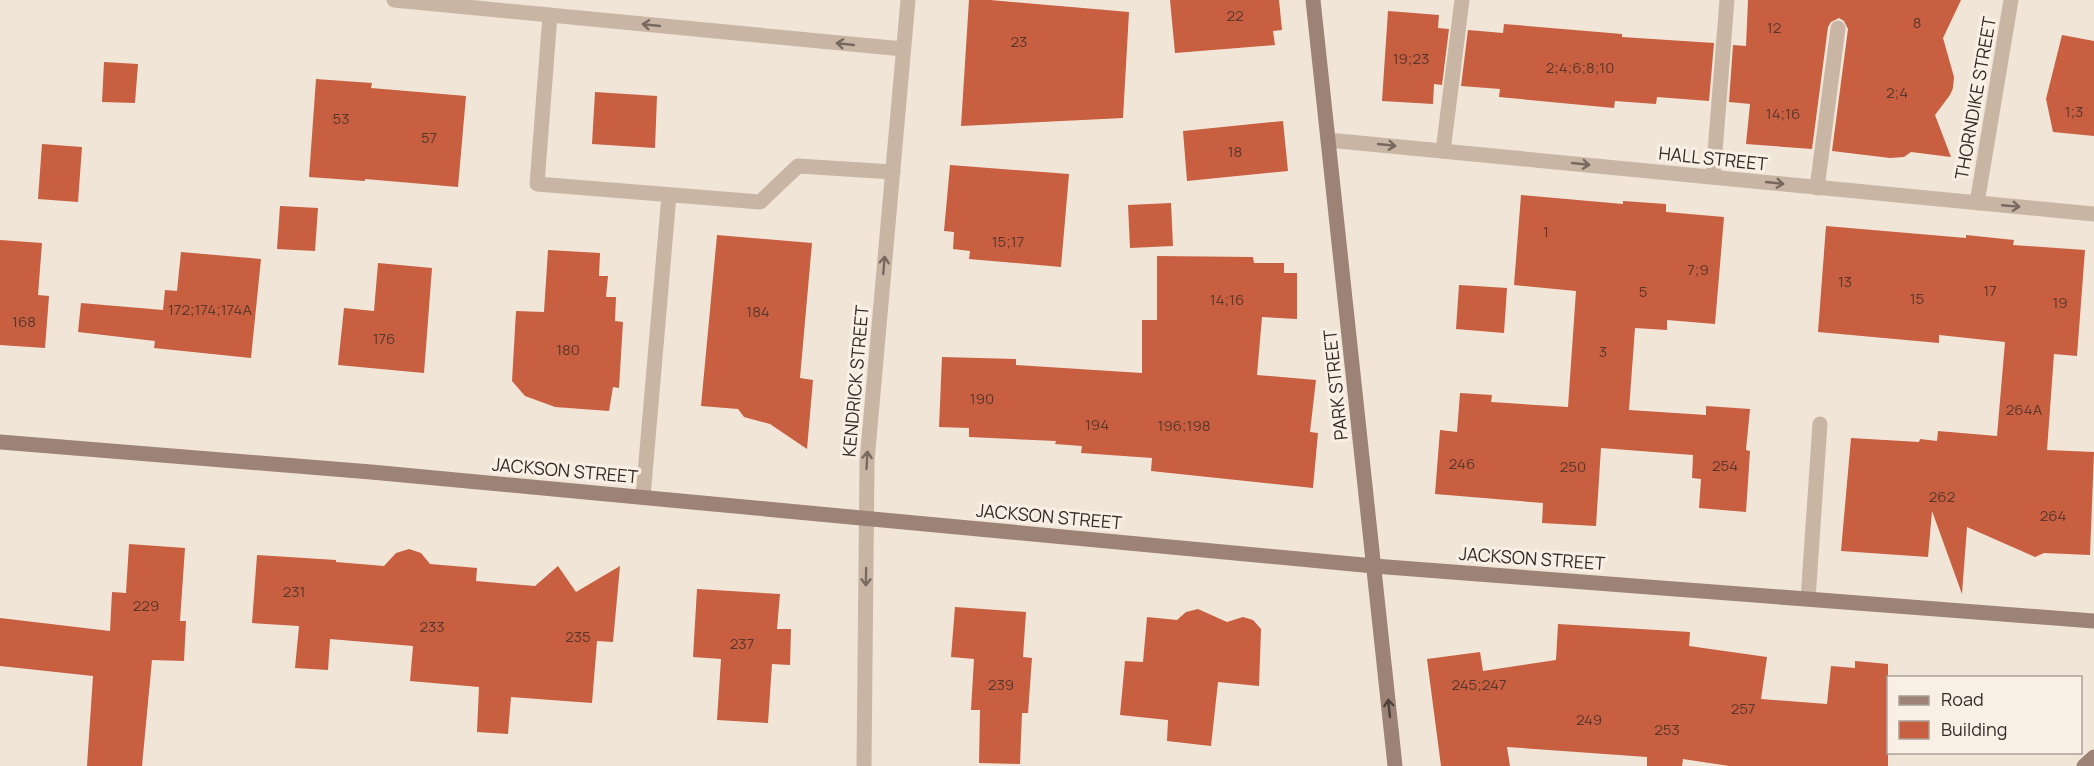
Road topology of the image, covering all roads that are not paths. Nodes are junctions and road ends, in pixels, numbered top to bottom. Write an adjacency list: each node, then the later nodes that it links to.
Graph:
1 (394, 0): 7 (street)
2 (908, 0): 10 (street, KENDRICK STREET)
3 (1313, 0): 11 (main road, PARK STREET)
4 (1461, 0): 12 (street)
5 (1726, 0): 14 (street)
6 (2011, 0): 17 (street, THORNDIKE STREET)
7 (425, 2): 8 (street)
8 (550, 15): 10 (street, one-way to 8); 16 (street)
9 (1838, 28): 15 (street)
10 (903, 50): 13 (street, KENDRICK STREET)
11 (1328, 140): 12 (street, HALL STREET, one-way to 12); 23 (main road, PARK STREET)
12 (1443, 151): 14 (street, HALL STREET, one-way to 14)
13 (893, 172): 16 (street); 22 (street, KENDRICK STREET, one-way to 13)
14 (1713, 177): 15 (street, HALL STREET, one-way to 15)
15 (1817, 188): 17 (street, HALL STREET)
16 (669, 195): 21 (street)
17 (1977, 203): 18 (street, HALL STREET, one-way to 18)
18 (2094, 214)
19 (1820, 424): 24 (street)
20 (0, 442): 21 (main road, JACKSON STREET)
21 (643, 497): 22 (main road, JACKSON STREET)
22 (867, 518): 23 (main road, JACKSON STREET); 27 (street, KENDRICK STREET, one-way to 27)
23 (1374, 566): 24 (main road, JACKSON STREET); 28 (main road, PARK STREET, one-way to 23)
24 (1808, 599): 25 (main road, JACKSON STREET)
25 (2094, 621)
26 (2094, 757): 29 (main road)
27 (864, 766)
28 (1395, 766)
29 (2084, 766)

